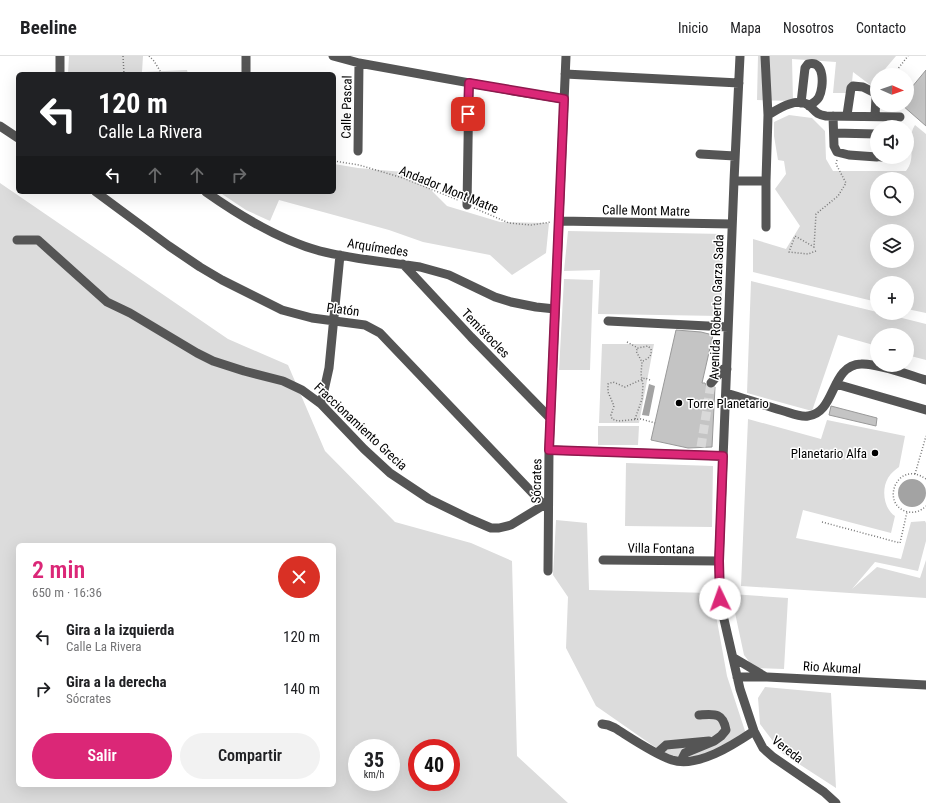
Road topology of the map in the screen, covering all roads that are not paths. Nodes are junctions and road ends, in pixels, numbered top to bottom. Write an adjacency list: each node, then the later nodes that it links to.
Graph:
1 (60, 56): 8 (street)
2 (246, 56): 9 (street)
3 (333, 56): 7 (street)
4 (566, 56): 10 (street, Sócrates)
5 (740, 56): 12 (street, Avenida Roberto Garza Sada)
6 (765, 56): 14 (street)
7 (359, 63): 11 (street); 23 (street, Calle Pascal)
8 (60, 72)
9 (246, 72)
10 (565, 74): 12 (street); 13 (street, Sócrates)
11 (469, 83): 13 (street); 31 (street)
12 (739, 83): 25 (street, Avenida Roberto Garza Sada)
13 (564, 99): 32 (street, Sócrates)
14 (768, 115): 16 (street); 28 (street)
15 (847, 115): 16 (street); 17 (street); 17 (street)
16 (833, 116): 20 (street)
17 (875, 116): 18 (street)
18 (900, 117)
19 (0, 126): 22 (street)
20 (834, 133): 21 (street); 26 (street)
21 (870, 134)
22 (16, 137)
23 (358, 151)
24 (700, 154): 25 (street)
25 (735, 156): 27 (street, Avenida Roberto Garza Sada)
26 (870, 156)
27 (734, 181): 28 (street); 33 (street, Avenida Roberto Garza Sada)
28 (766, 181): 34 (street)
29 (99, 194): 39 (street, Platón)
30 (209, 194): 36 (street, Arquímedes)
31 (467, 205)
32 (558, 221): 33 (street, Calle Mont Matre); 38 (street, Sócrates)
33 (732, 224): 41 (street, Avenida Roberto Garza Sada)
34 (766, 227)
35 (17, 240): 47 (street, Fraccionamiento Grecia)
36 (340, 255): 37 (street, Arquímedes); 39 (street)
37 (403, 264): 38 (street, Arquímedes); 49 (street, Temístocles)
38 (555, 309): 49 (street, Sócrates)
39 (334, 320): 47 (street); 52 (street, Platón)
40 (608, 321): 41 (street)
41 (728, 327): 42 (street, Avenida Roberto Garza Sada)
42 (727, 369): 44 (street); 46 (street, Avenida Roberto Garza Sada)
43 (926, 380): 45 (street)
44 (711, 384)
45 (836, 384): 46 (street); 48 (street)
46 (726, 393): 51 (street, Avenida Roberto Garza Sada)
47 (322, 404): 52 (street, Fraccionamiento Grecia)
48 (926, 410)
49 (550, 418): 50 (street, Sócrates)
50 (549, 450): 51 (street); 52 (street, Sócrates)
51 (723, 456): 54 (street, Avenida Roberto Garza Sada)
52 (546, 505): 55 (street, Sócrates)
53 (603, 560): 54 (street, Villa Fontana)
54 (719, 561): 56 (street, Avenida Roberto Garza Sada)
55 (548, 571)
56 (734, 658): 57 (street, Avenida Roberto Garza Sada); 58 (street)
57 (737, 677): 58 (street, Rio Akumal); 62 (street, Vereda)
58 (767, 677): 59 (street, Rio Akumal)
59 (926, 685)
60 (699, 715): 63 (street)
61 (602, 724): 65 (street)
62 (754, 731): 66 (street); 67 (street, Vereda)
63 (714, 740): 64 (street); 66 (street)
64 (666, 745): 65 (street); 66 (street)
65 (657, 753): 66 (street)
66 (683, 757)
67 (836, 803)

